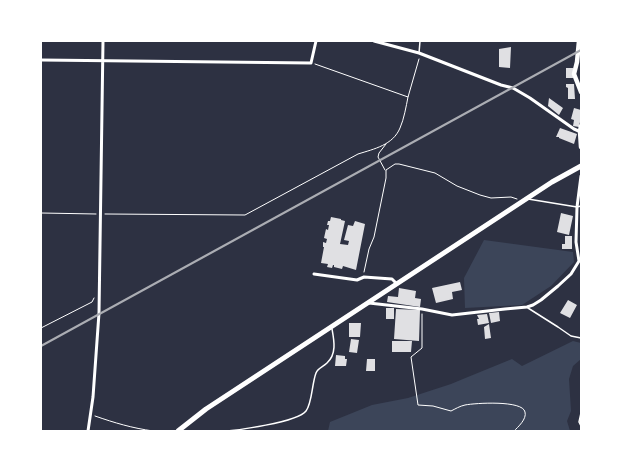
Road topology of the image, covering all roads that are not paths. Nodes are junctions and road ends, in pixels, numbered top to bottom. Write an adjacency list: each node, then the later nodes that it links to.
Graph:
1 (103, 41): 8 (street)
2 (316, 41): 8 (street)
3 (374, 41): 6 (street)
4 (420, 41): 6 (lane)
5 (579, 41): 9 (main road)
6 (420, 54): 10 (street)
7 (41, 60): 8 (street)
8 (102, 61): 25 (street)
9 (581, 92)
10 (581, 130): 11 (main road)
11 (581, 147)
12 (581, 166): 14 (main road)
13 (581, 176): 15 (street)
14 (525, 200): 15 (lane); 18 (main road)
15 (579, 207): 16 (street)
16 (580, 262): 20 (street)
17 (314, 274): 18 (street)
18 (397, 284): 19 (main road)
19 (368, 303): 20 (street); 21 (main road)
20 (527, 307): 22 (lane)
21 (332, 326): 26 (main road); 27 (lane)
22 (581, 338)
23 (581, 413): 24 (lane)
24 (581, 426)
25 (88, 431)
26 (178, 431)
27 (221, 431)

